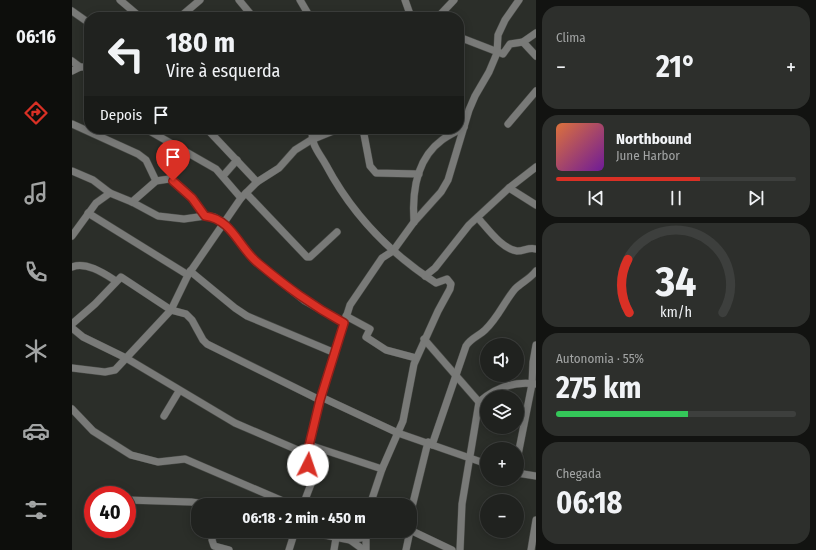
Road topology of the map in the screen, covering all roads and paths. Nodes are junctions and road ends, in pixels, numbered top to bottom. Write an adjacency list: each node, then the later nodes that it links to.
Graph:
1 (120, 0): 11 (street)
2 (200, 0): 12 (street)
3 (239, 0): 9 (street)
4 (249, 0): 9 (street)
5 (300, 0): 14 (street)
6 (405, 0): 15 (street)
7 (454, 0): 16 (street)
8 (519, 0): 21 (street)
9 (247, 9): 13 (street)
10 (72, 11): 17 (street)
11 (134, 12)
12 (186, 12)
13 (249, 12)
14 (307, 12)
15 (409, 12)
16 (443, 12)
17 (84, 19)
18 (536, 33): 20 (street)
19 (464, 39): 21 (street)
20 (523, 42): 21 (street); 22 (street)
21 (497, 53): 28 (street)
22 (536, 56)
23 (72, 61): 24 (street)
24 (80, 67): 25 (street); 26 (street)
25 (84, 67)
26 (72, 70)
27 (536, 91): 30 (street)
28 (464, 115)
29 (72, 124): 31 (street)
30 (508, 124)
31 (84, 129)
32 (94, 134): 46 (street)
33 (155, 134): 45 (street)
34 (212, 134): 41 (street)
35 (312, 134): 40 (street)
36 (326, 134): 40 (street)
37 (364, 134): 44 (street)
38 (452, 134): 44 (street)
39 (462, 134): 56 (street)
40 (311, 140): 47 (street); 61 (street)
41 (237, 160): 45 (street); 47 (street)
42 (536, 167): 48 (street)
43 (72, 171): 49 (street)
44 (419, 174): 56 (street)
45 (223, 176): 50 (street)
46 (156, 181): 51 (street); 54 (street)
47 (257, 182): 50 (street)
48 (509, 188): 52 (street); 55 (street)
49 (110, 193): 51 (street); 53 (street)
50 (244, 195): 57 (street); 58 (street)
51 (132, 202): 54 (street)
52 (536, 205)
53 (88, 213): 59 (street); 65 (street)
54 (205, 216): 57 (street)
55 (478, 218): 60 (street); 63 (street)
56 (414, 222): 61 (street)
57 (224, 223): 65 (street); 70 (street)
58 (338, 232)
59 (72, 236)
60 (536, 249)
61 (393, 251): 66 (street); 70 (street)
62 (73, 264): 67 (street)
63 (435, 268): 66 (street); 68 (street)
64 (536, 271): 79 (street)
65 (189, 273): 69 (street); 75 (street)
66 (425, 276): 68 (street)
67 (116, 281): 69 (street); 71 (street)
68 (436, 283): 73 (street)
69 (171, 310): 76 (street); 82 (street)
70 (345, 319): 75 (street); 77 (street)
71 (72, 324)
72 (72, 328): 76 (street)
73 (424, 339): 77 (street); 79 (street)
74 (536, 345): 80 (street)
75 (335, 353): 82 (street)
76 (126, 358): 78 (street); 81 (street)
77 (416, 358): 86 (street)
78 (72, 368)
79 (455, 376): 83 (street); 88 (street)
80 (534, 384): 83 (street); 87 (street)
81 (179, 392): 85 (street); 90 (street)
82 (320, 398): 86 (street); 89 (street)
83 (479, 402): 91 (street)
84 (72, 409): 96 (street)
85 (164, 416)
86 (398, 433): 88 (street); 93 (street)
87 (521, 442)
88 (430, 444): 91 (street); 99 (street)
89 (309, 445): 90 (street); 93 (street)
90 (307, 454): 97 (street)
91 (469, 458): 92 (street); 117 (street)
92 (480, 462)
93 (382, 469): 98 (street)
94 (524, 474): 95 (street)
95 (536, 476)
96 (275, 498)
97 (306, 498)
98 (372, 498)
99 (415, 498)
100 (136, 500): 101 (street)
101 (191, 502)
102 (536, 520): 118 (street)
103 (417, 533): 116 (street)
104 (212, 538): 111 (street)
105 (293, 538): 112 (street)
106 (336, 538): 110 (street); 113 (street)
107 (355, 538): 110 (street)
108 (366, 538): 114 (street)
109 (408, 538): 115 (street)
110 (350, 540): 114 (street)
111 (229, 550)
112 (289, 550)
113 (334, 550)
114 (365, 550)
115 (406, 550)
116 (452, 550)
117 (460, 550)
118 (531, 550)

